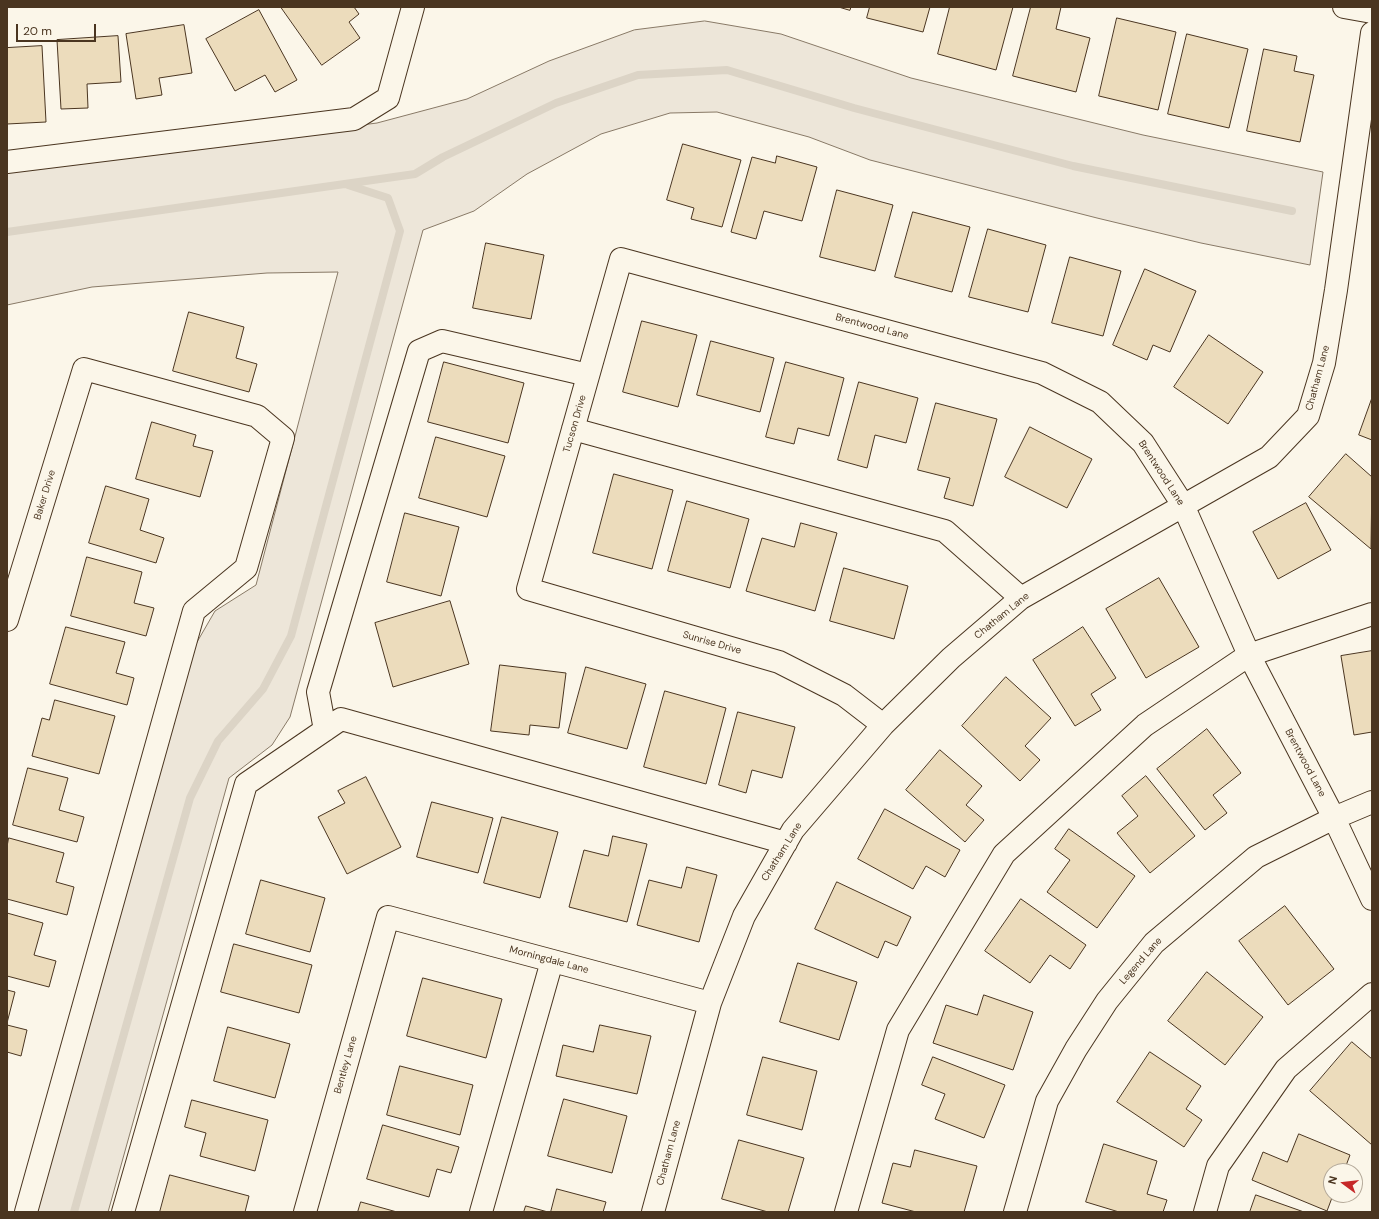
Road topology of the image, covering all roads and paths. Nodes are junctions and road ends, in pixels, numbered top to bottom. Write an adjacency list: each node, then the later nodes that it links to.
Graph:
1 (413, 7): 5 (street)
2 (1344, 7): 3 (street)
3 (1372, 12)
4 (1372, 33): 9 (street, Chatham Lane)
5 (7, 162)
6 (621, 259): 7 (street, Tucson Drive); 9 (street, Brentwood Lane)
7 (588, 375): 8 (street, Tucson Drive); 16 (street)
8 (573, 429): 10 (street, Tucson Drive); 11 (street)
9 (1183, 505): 11 (street, Chatham Lane); 14 (street, Brentwood Lane)
10 (528, 589): 15 (street, Sunrise Drive)
11 (1021, 598): 15 (street, Chatham Lane)
12 (1372, 614): 14 (street)
13 (7, 620): 25 (street, Baker Drive)
14 (1249, 656): 18 (street, Brentwood Lane); 30 (street)
15 (883, 725): 19 (street, Chatham Lane)
16 (325, 730): 19 (street); 26 (street)
17 (1372, 802): 18 (street, Legend Lane)
18 (1334, 818): 20 (street, Brentwood Lane); 31 (street, Legend Lane)
19 (786, 843): 24 (street, Chatham Lane)
20 (1372, 899)
21 (388, 917): 22 (street, Morningdale Lane); 27 (street, Bentley Lane)
22 (552, 961): 24 (street, Morningdale Lane); 28 (street)
23 (1372, 994): 32 (street)
24 (710, 1003): 29 (street, Chatham Lane)
25 (26, 1212)
26 (123, 1212)
27 (305, 1212)
28 (481, 1212)
29 (653, 1212)
30 (846, 1212)
31 (1015, 1212)
32 (1205, 1212)

